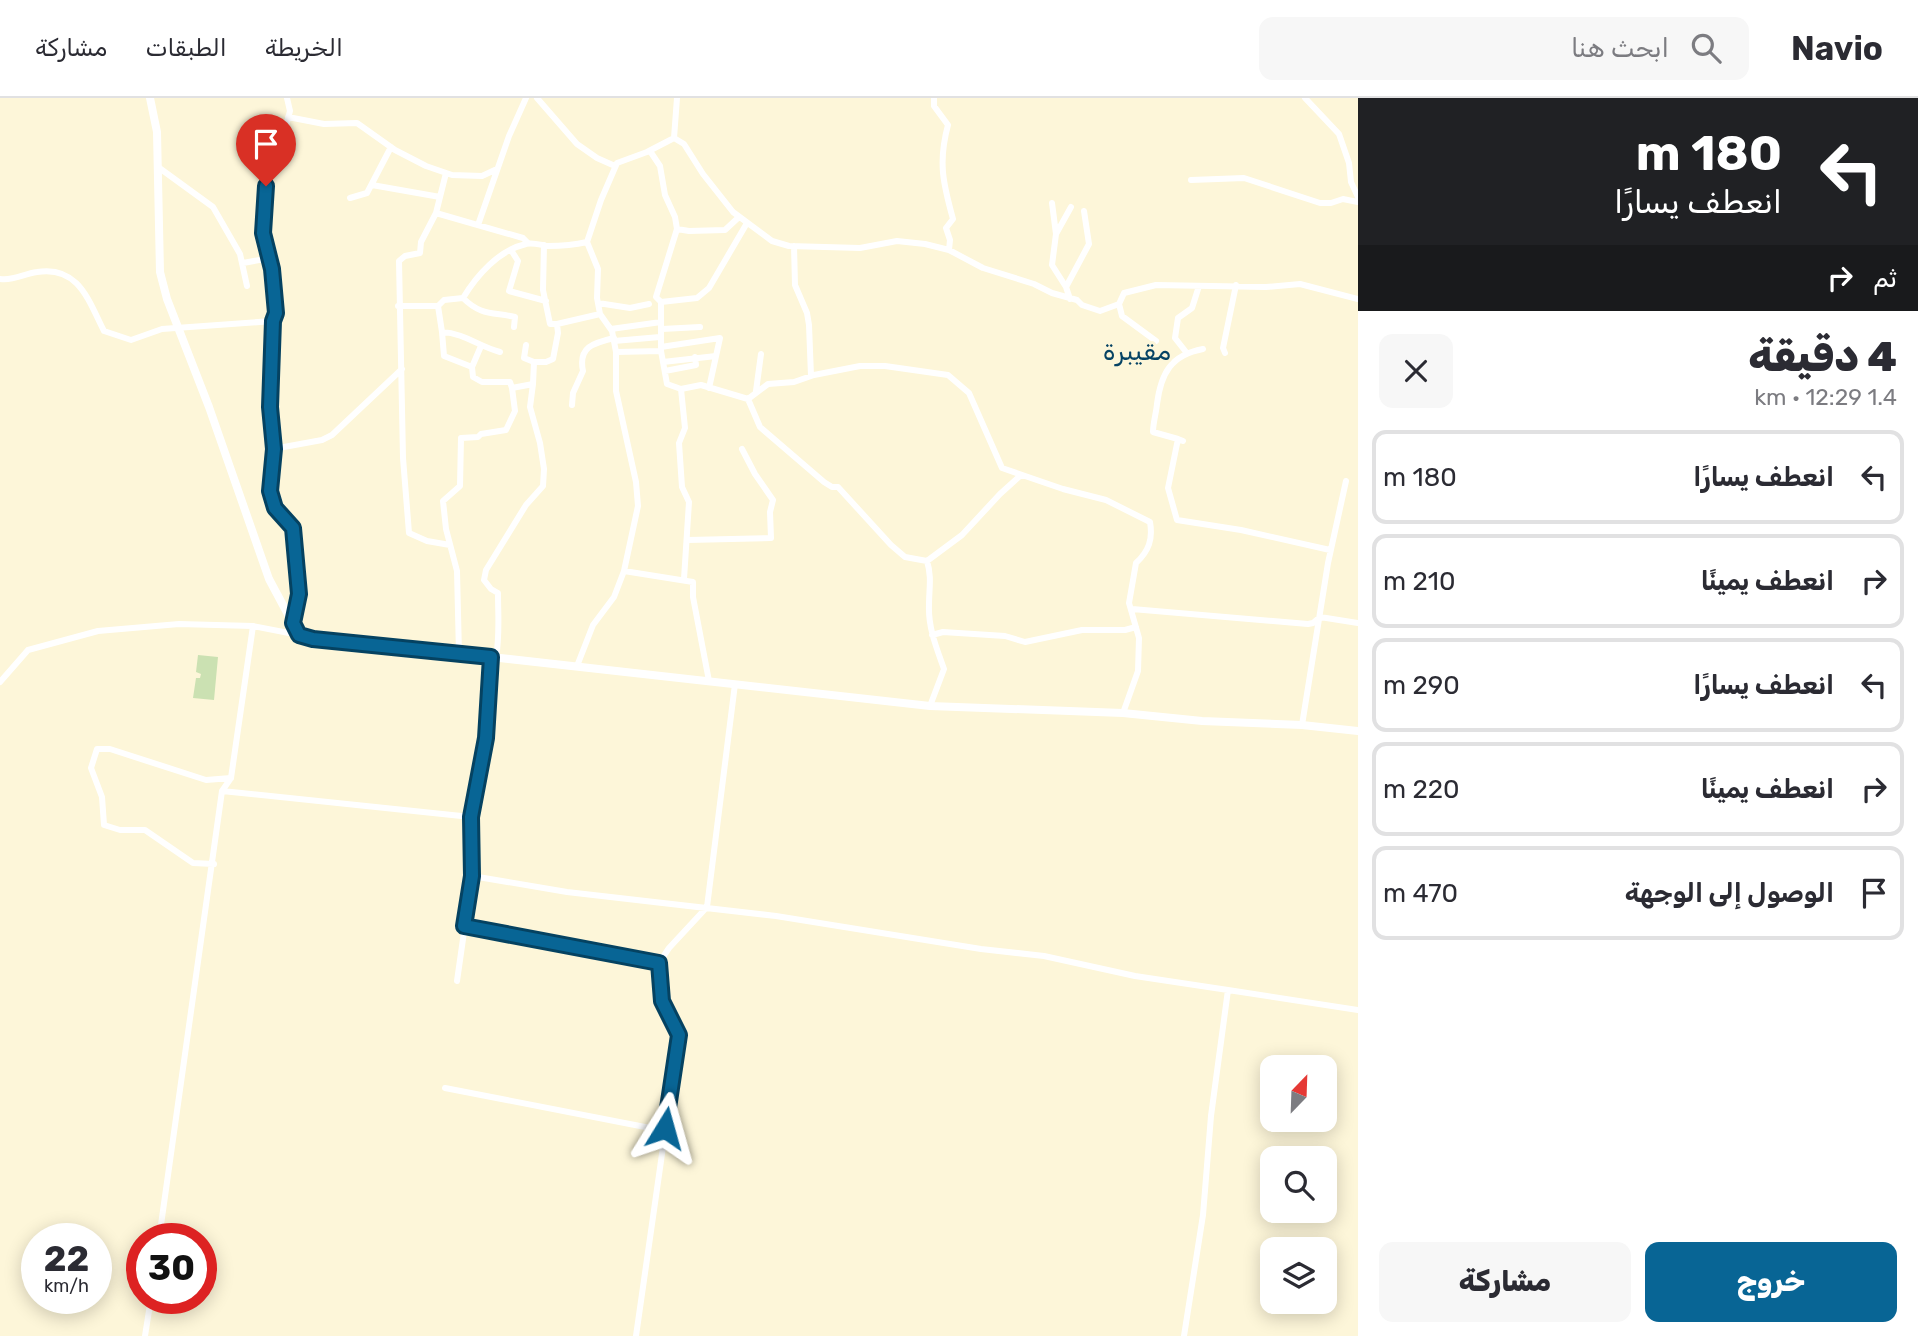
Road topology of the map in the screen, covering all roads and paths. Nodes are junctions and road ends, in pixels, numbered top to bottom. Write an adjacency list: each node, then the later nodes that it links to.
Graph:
1 (150, 98): 13 (street)
2 (287, 98): 8 (street)
3 (526, 98): 14 (street)
4 (537, 98): 12 (street)
5 (677, 98): 9 (street)
6 (934, 98): 35 (street)
7 (1305, 98): 20 (street)
8 (288, 117): 10 (street); 36 (street)
9 (674, 138): 11 (street); 25 (street)
10 (391, 147): 15 (street); 17 (street)
11 (650, 151): 12 (street); 28 (street)
12 (615, 166): 30 (street)
13 (158, 167): 37 (street); 58 (street)
14 (497, 169): 15 (street); 27 (street)
15 (446, 173): 18 (street)
16 (1191, 180): 20 (street)
17 (372, 185): 18 (street); 19 (street)
18 (440, 197): 24 (street)
19 (350, 198)
20 (1358, 200)
21 (1052, 203): 29 (street)
22 (1071, 207): 29 (street)
23 (1084, 211): 41 (street)
24 (436, 213): 27 (street); 51 (street)
25 (739, 217): 26 (street); 28 (street)
26 (747, 223): 33 (street); 47 (street)
27 (478, 225): 31 (street)
28 (677, 229): 47 (street)
29 (1056, 234): 41 (street)
30 (587, 242): 32 (street); 48 (street)
31 (528, 243): 32 (street); 34 (street)
32 (544, 246): 46 (street)
33 (794, 246): 35 (street); 80 (street)
34 (511, 250): 43 (street); 46 (street)
35 (949, 250): 44 (street)
36 (270, 258): 37 (street); 54 (street)
37 (243, 263): 40 (street)
38 (0, 279): 58 (street)
39 (1236, 285): 42 (street); 45 (street); 71 (street)
40 (247, 286)
41 (1066, 286): 44 (street)
42 (1199, 286): 50 (street); 70 (street)
43 (463, 298): 52 (street); 56 (street)
44 (1070, 299): 50 (street)
45 (1358, 299)
46 (546, 301): 55 (street)
47 (661, 302): 60 (street)
48 (598, 303): 49 (street); 53 (street)
49 (649, 304)
50 (1119, 304): 63 (street)
51 (398, 306): 52 (street); 78 (street)
52 (438, 306): 61 (street)
53 (600, 314): 55 (street); 59 (street)
54 (273, 321): 58 (street); 88 (street)
55 (557, 324): 75 (street)
56 (514, 327)
57 (700, 327): 60 (street)
58 (177, 328): 100 (street)
59 (611, 329): 60 (street); 62 (street)
60 (661, 329): 62 (street); 66 (street)
61 (442, 332): 64 (street); 77 (street)
62 (614, 340): 69 (street); 87 (street)
63 (1156, 341)
64 (481, 345): 68 (street); 77 (street)
65 (526, 345): 75 (street)
66 (661, 349): 69 (street); 73 (street); 76 (street)
67 (1203, 349): 70 (street)
68 (500, 352)
69 (616, 352): 96 (street)
70 (1186, 352): 94 (street)
71 (1224, 353)
72 (761, 354): 85 (street)
73 (716, 356): 74 (street); 82 (street)
74 (695, 357): 76 (street); 79 (street)
75 (534, 362): 81 (street)
76 (663, 362): 79 (street)
77 (472, 368): 83 (street)
78 (402, 369): 88 (street); 93 (street)
79 (665, 371): 84 (street)
80 (811, 376): 85 (street); 90 (street)
81 (533, 384): 83 (street); 107 (street)
82 (709, 387): 84 (street); 86 (street)
83 (512, 388): 93 (street)
84 (681, 389): 92 (street)
85 (756, 391): 86 (street)
86 (748, 399): 95 (street)
87 (572, 405)
88 (274, 449): 100 (street)
89 (742, 449): 92 (street)
90 (1021, 475): 95 (street); 98 (street)
91 (1346, 481): 94 (street)
92 (688, 540): 97 (street)
93 (450, 545): 106 (street)
94 (1330, 550): 99 (street)
95 (927, 561): 105 (street)
96 (624, 571): 97 (street); 108 (street)
97 (684, 579): 109 (street)
98 (1132, 609): 99 (street); 103 (street)
99 (1320, 617): 101 (street); 114 (street)
100 (293, 623): 104 (street)
101 (1358, 623)
102 (253, 626): 104 (street); 110 (street); 116 (street)
103 (1136, 627): 105 (street); 113 (street)
104 (299, 635): 106 (street)
105 (933, 635): 112 (street)
106 (458, 654): 107 (street)
107 (494, 657): 108 (street); 118 (street)
108 (577, 666): 109 (street)
109 (709, 681): 111 (street)
110 (0, 682)
111 (735, 684): 112 (street); 121 (street)
112 (930, 706): 113 (street)
113 (1123, 713): 114 (street)
114 (1302, 725): 115 (street)
115 (1358, 731)
116 (231, 778): 117 (street); 119 (street)
117 (222, 791): 118 (street); 119 (street)
118 (471, 817): 120 (street)
119 (214, 864): 129 (street)
120 (472, 876): 121 (street); 122 (street)
121 (707, 907): 123 (street); 125 (street)
122 (464, 926): 123 (street); 124 (street)
123 (659, 963): 128 (street)
124 (457, 981)
125 (1227, 990): 126 (street); 133 (street)
126 (1358, 1010)
127 (444, 1088): 128 (street)
128 (665, 1128): 132 (street)
129 (161, 1223)
130 (148, 1314): 131 (street)
131 (145, 1336)
132 (636, 1336)
133 (1184, 1336)

